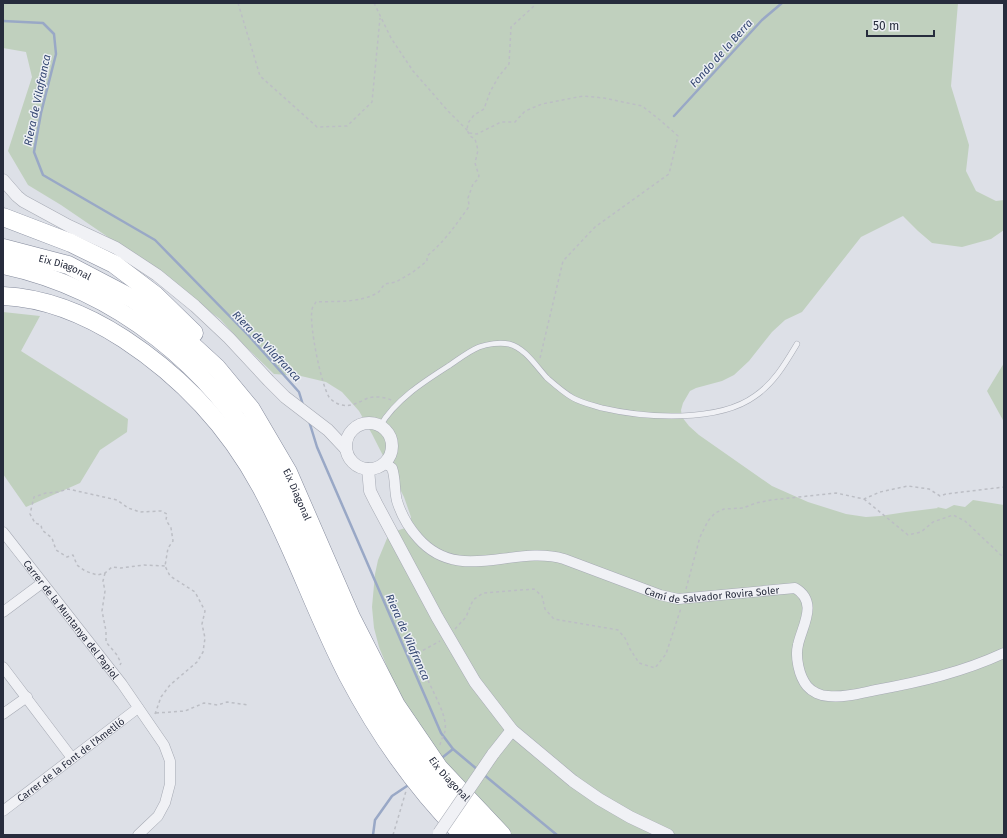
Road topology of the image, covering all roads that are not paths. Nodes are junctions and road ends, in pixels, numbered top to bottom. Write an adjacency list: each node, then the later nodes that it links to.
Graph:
1 (3, 180): 10 (street)
2 (3, 217): 7 (highway)
3 (3, 248): 7 (highway, Eix Diagonal)
4 (3, 265): 28 (highway, Eix Diagonal)
5 (3, 296): 27 (highway)
6 (797, 344): 8 (lane)
7 (251, 409): 29 (highway, Eix Diagonal)
8 (380, 426): 9 (street); 12 (street)
9 (352, 429): 10 (street); 11 (street)
10 (328, 430): 11 (street)
11 (345, 448): 13 (street)
12 (385, 463): 13 (street); 17 (street, Camí de Salvador Rovira Soler)
13 (368, 470): 22 (street)
14 (3, 532): 15 (street, Carrer de la Muntanya del Papiol)
15 (42, 583): 16 (street); 20 (street, Carrer de la Muntanya del Papiol)
16 (3, 612)
17 (1004, 653)
18 (3, 667): 19 (street)
19 (27, 697): 21 (street); 23 (street)
20 (138, 708): 23 (street, Carrer de la Font de l'Ametlló); 26 (street, Carrer de la Muntanya del Papiol)
21 (3, 714)
22 (512, 730): 25 (street, bridge); 30 (street)
23 (72, 758): 24 (street, Carrer de la Font de l'Ametlló)
24 (3, 811)
25 (439, 834)
26 (138, 835)
27 (463, 835)
28 (481, 835)
29 (502, 835)
30 (668, 835)

